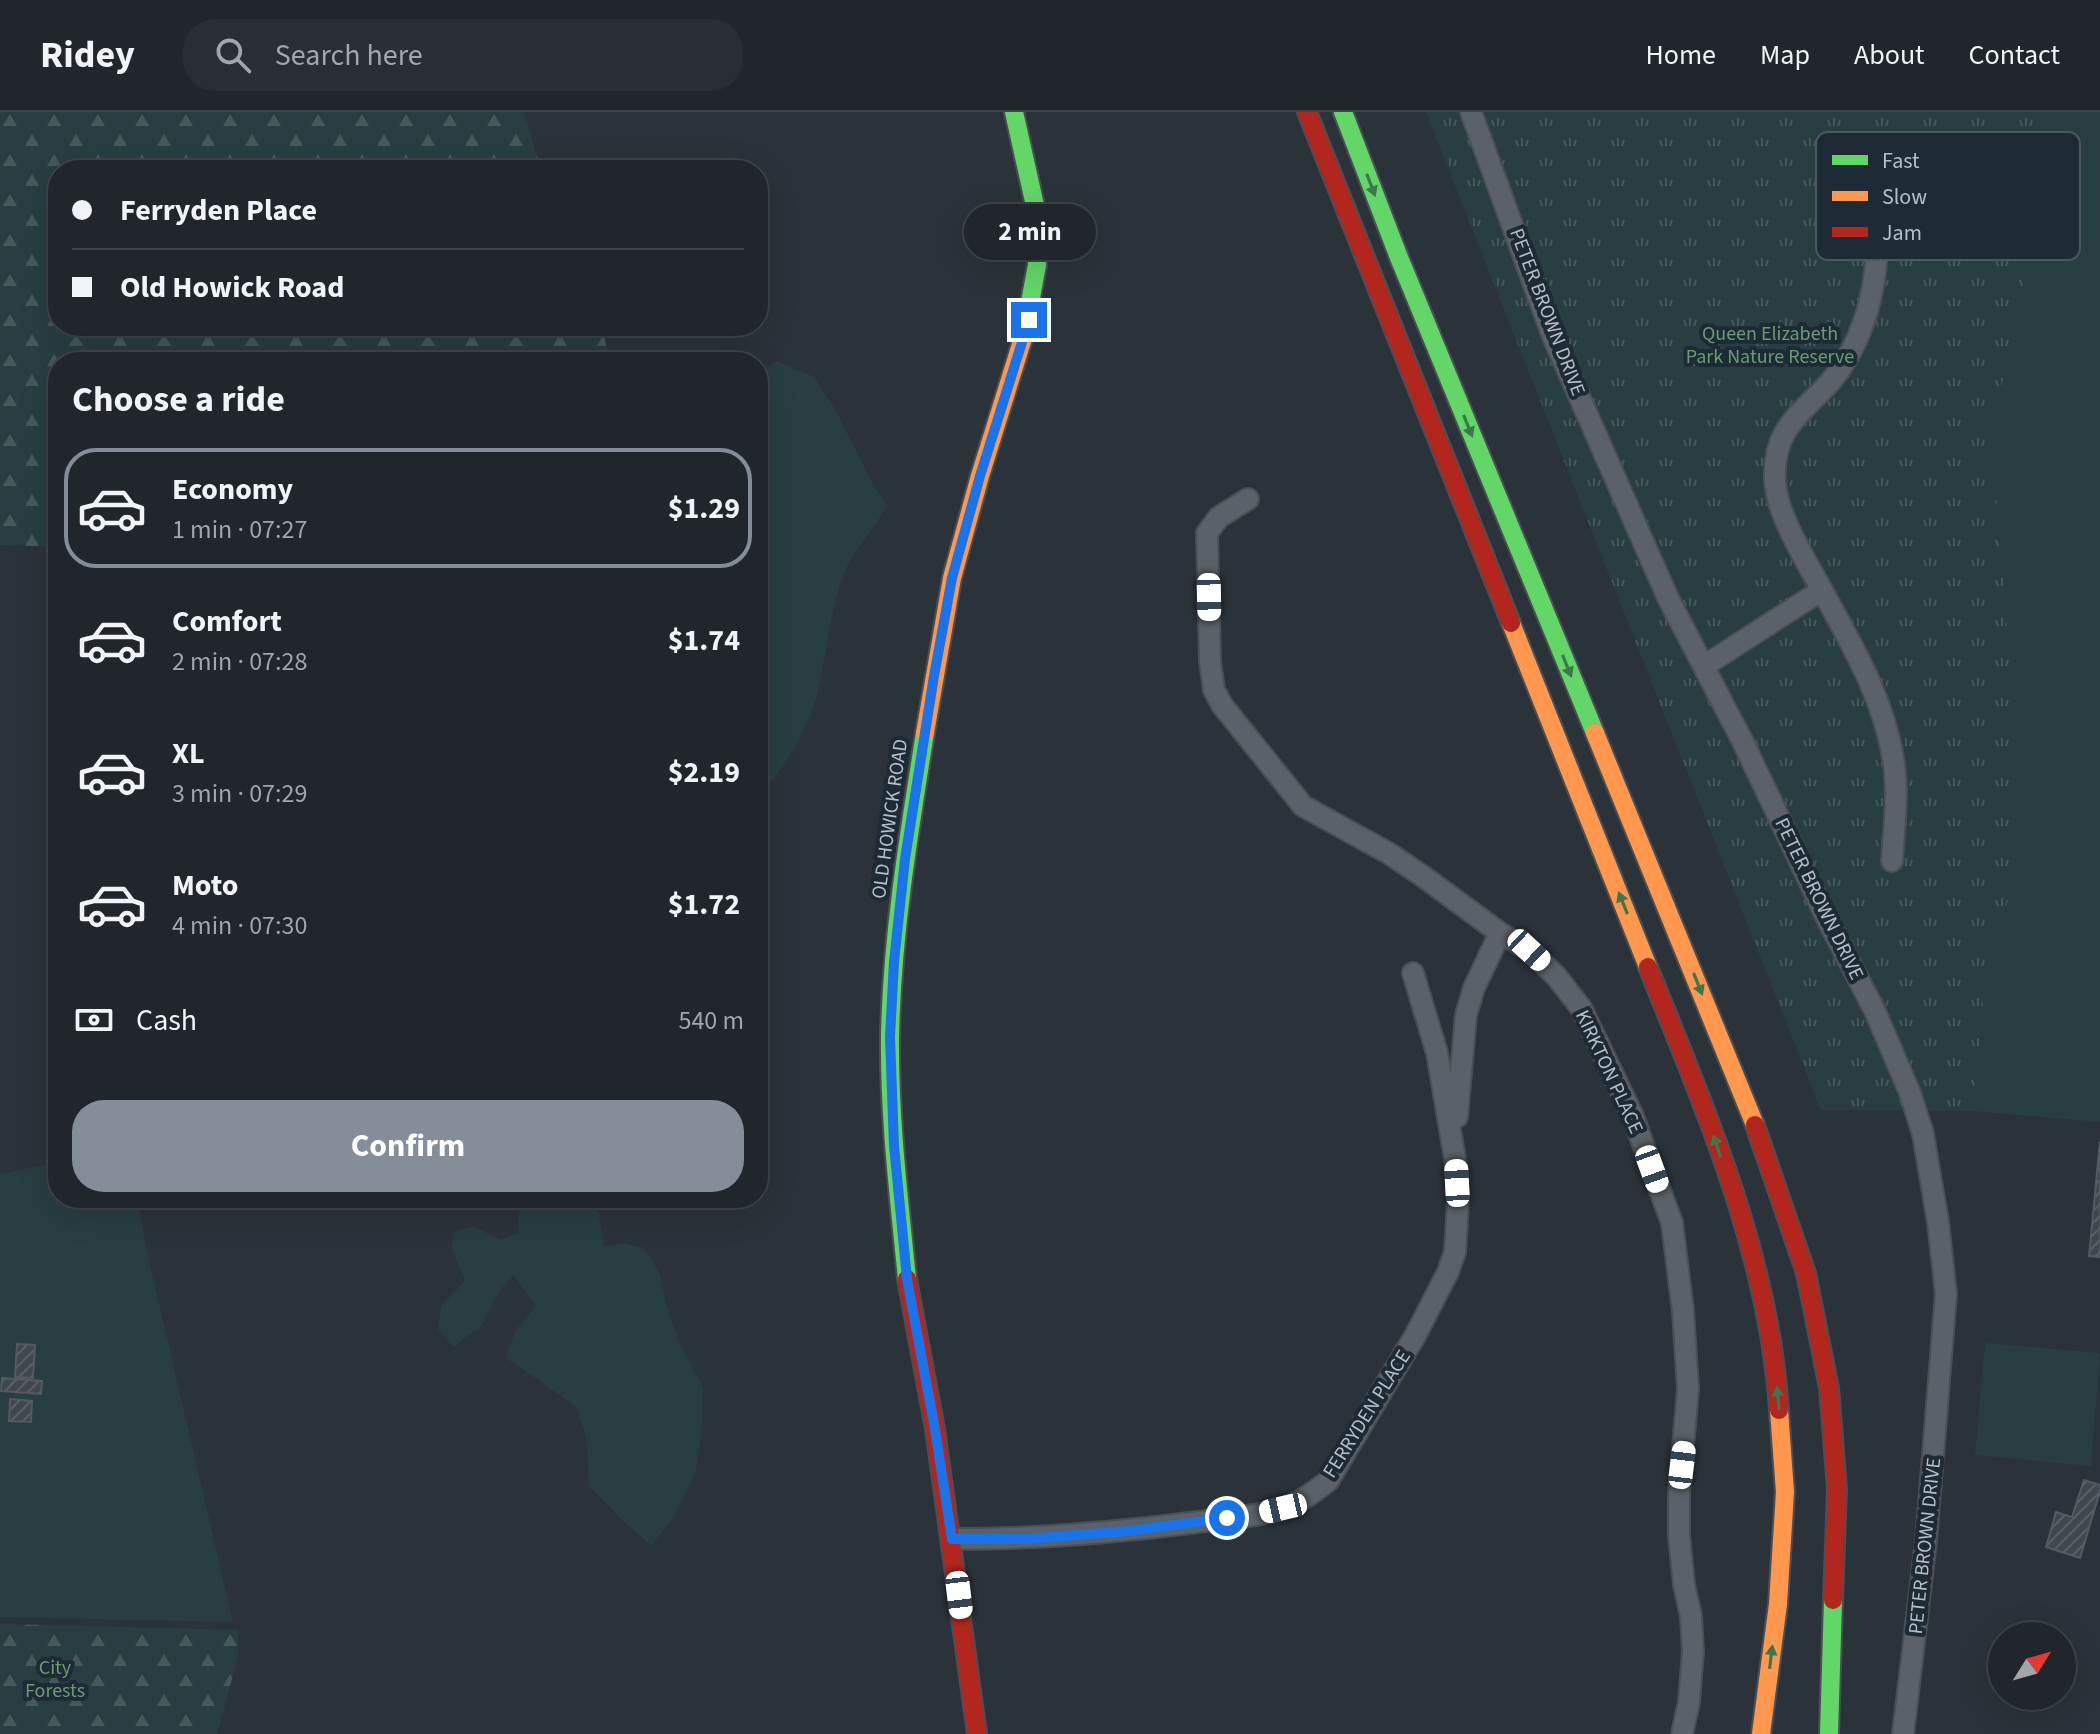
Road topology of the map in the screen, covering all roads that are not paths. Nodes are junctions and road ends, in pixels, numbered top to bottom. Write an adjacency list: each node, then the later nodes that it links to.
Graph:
1 (1014, 112): 13 (main road, OLD HOWICK ROAD)
2 (1307, 112): 17 (main road, one-way to 2)
3 (1343, 112): 14 (main road, one-way to 14)
4 (1471, 112): 8 (street, PETER BROWN DRIVE)
5 (1876, 260): 7 (street)
6 (1248, 499): 10 (street, KIRKTON PLACE)
7 (1822, 590): 8 (street); 9 (street)
8 (1704, 666): 20 (street, PETER BROWN DRIVE)
9 (1892, 861)
10 (1500, 933): 12 (street, FERRYDEN PLACE); 16 (street, KIRKTON PLACE)
11 (1413, 973): 12 (street, FERRYDEN PLACE)
12 (1456, 1165): 13 (street, FERRYDEN PLACE)
13 (952, 1539): 15 (main road, OLD HOWICK ROAD)
14 (1834, 1616): 18 (main road); 19 (main road)
15 (977, 1734)
16 (1682, 1734)
17 (1761, 1734)
18 (1819, 1734)
19 (1829, 1734)
20 (1903, 1734)

